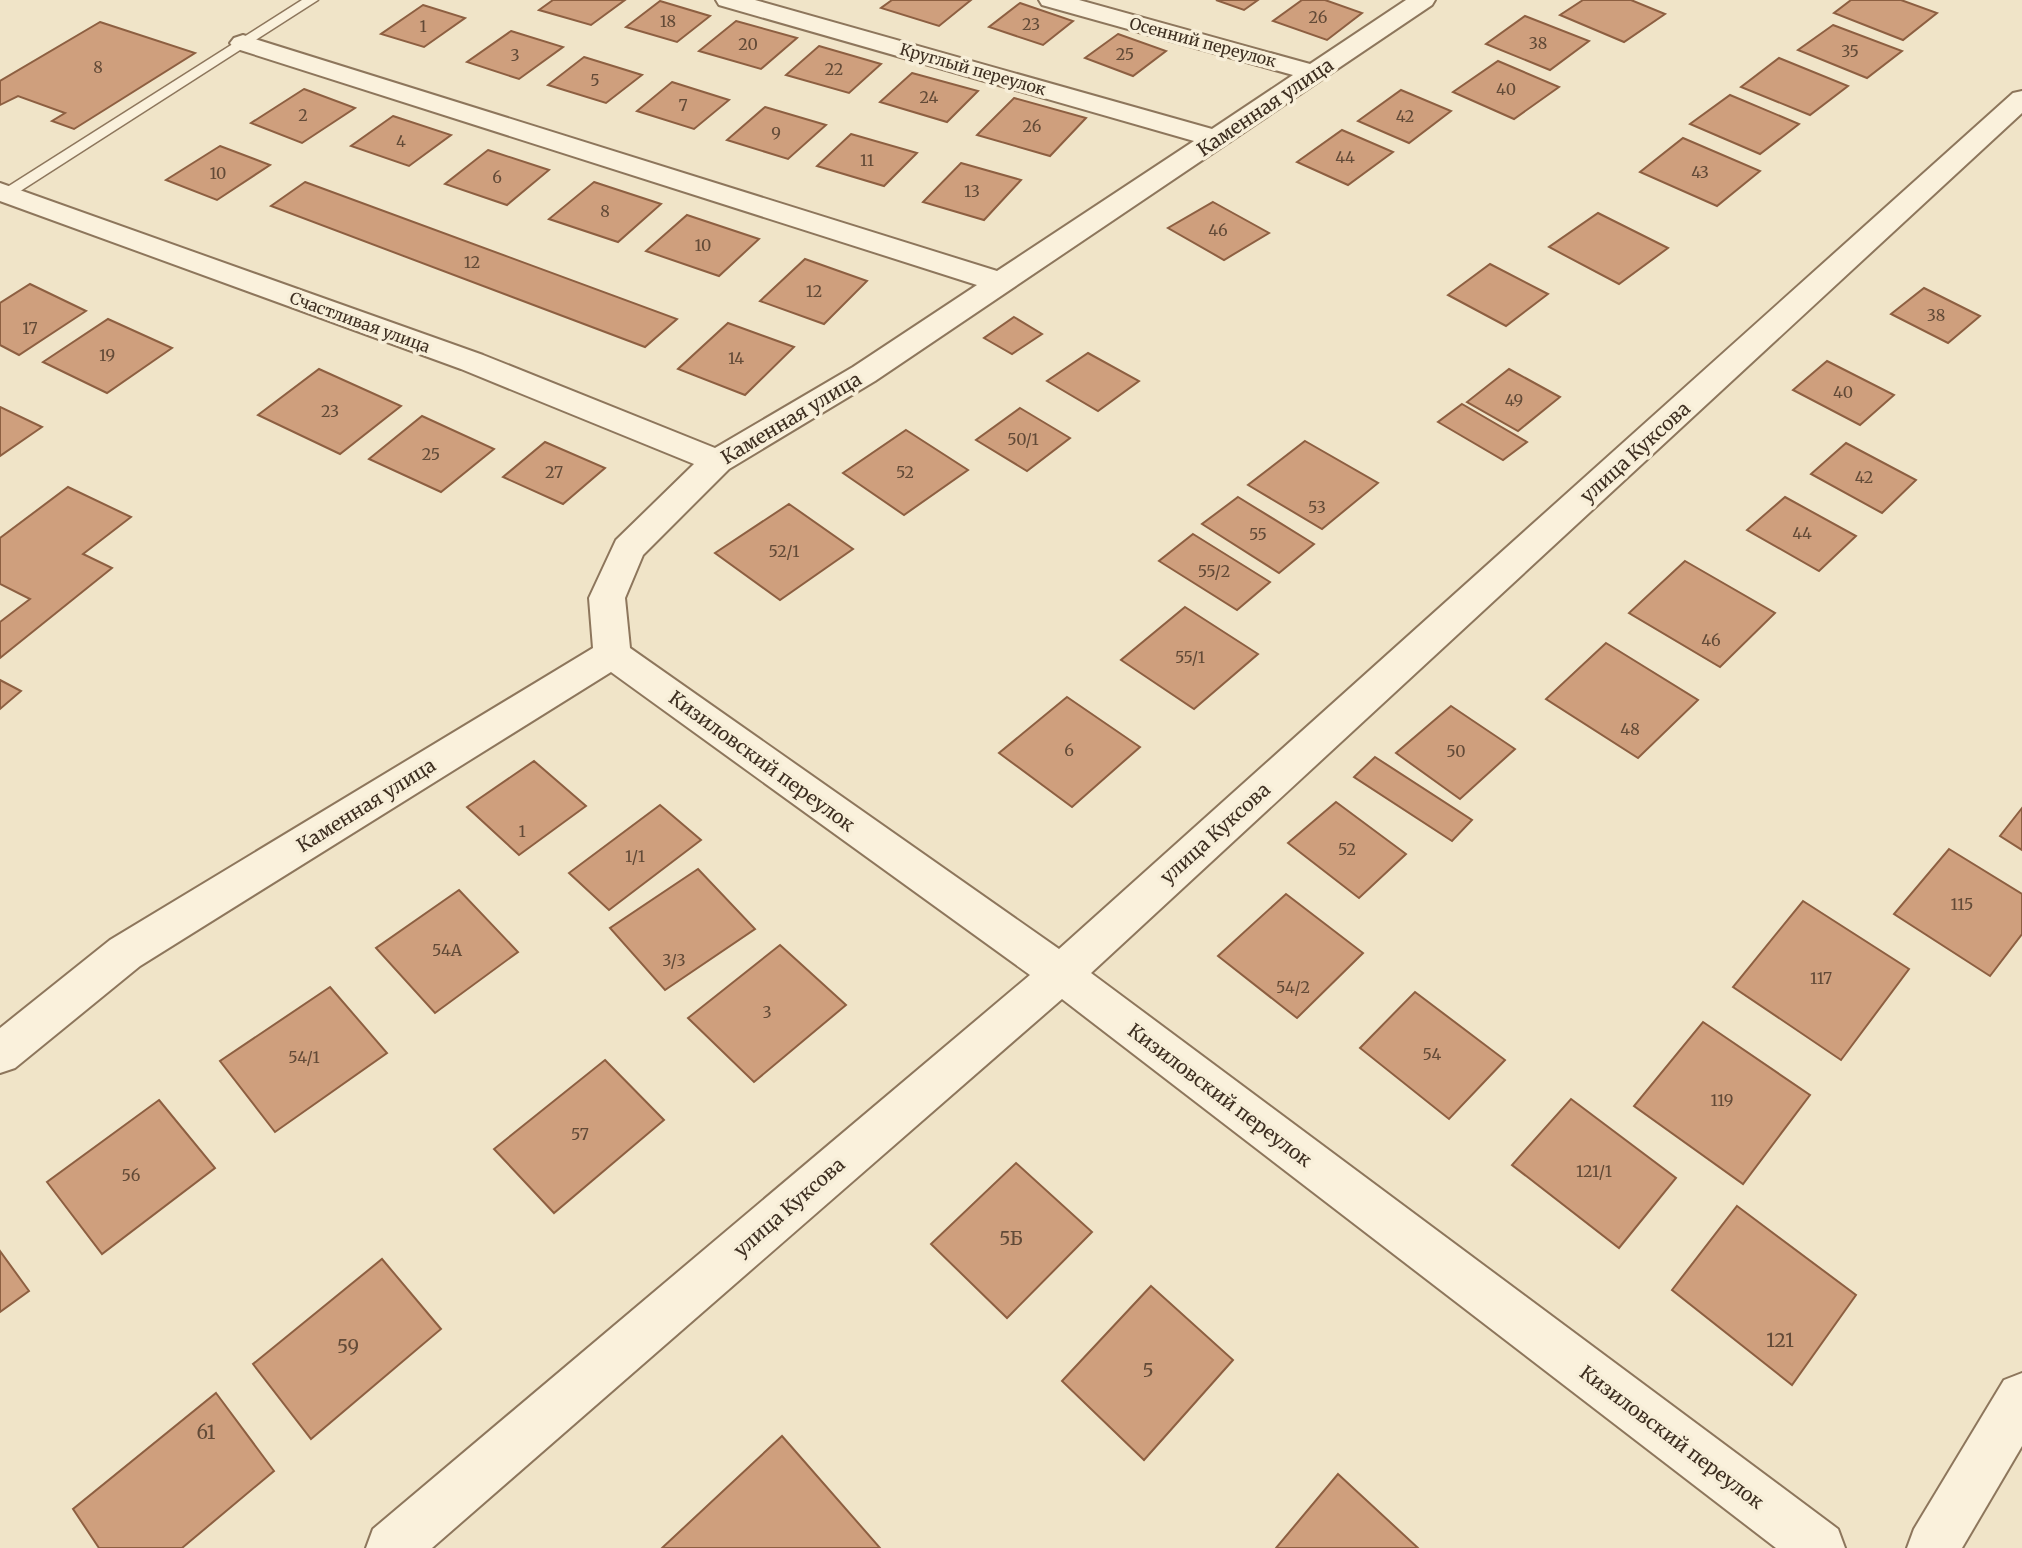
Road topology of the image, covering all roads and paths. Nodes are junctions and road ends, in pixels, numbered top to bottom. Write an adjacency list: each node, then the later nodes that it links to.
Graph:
1 (311, 0): 5 (lane)
2 (729, 0): 8 (street, Круглый переулок)
3 (1051, 0): 6 (street, Осенний переулок)
4 (1423, 0): 6 (street, Каменная улица)
5 (243, 43): 9 (lane); 10 (street)
6 (1315, 73): 8 (street, Каменная улица)
7 (2022, 99): 13 (street, улица Куксова)
8 (1217, 139): 10 (street, Каменная улица)
9 (3, 192): 11 (street, Счастливая улица)
10 (1003, 282): 11 (street, Каменная улица)
11 (718, 461): 12 (street, Каменная улица)
12 (612, 654): 13 (street, Кизиловский переулок); 14 (street, Каменная улица)
13 (1061, 974): 16 (street, улица Куксова); 17 (street, Кизиловский переулок)
14 (0, 1054)
15 (2022, 1398): 18 (street)
16 (392, 1548)
17 (1819, 1548)
18 (1933, 1548)

